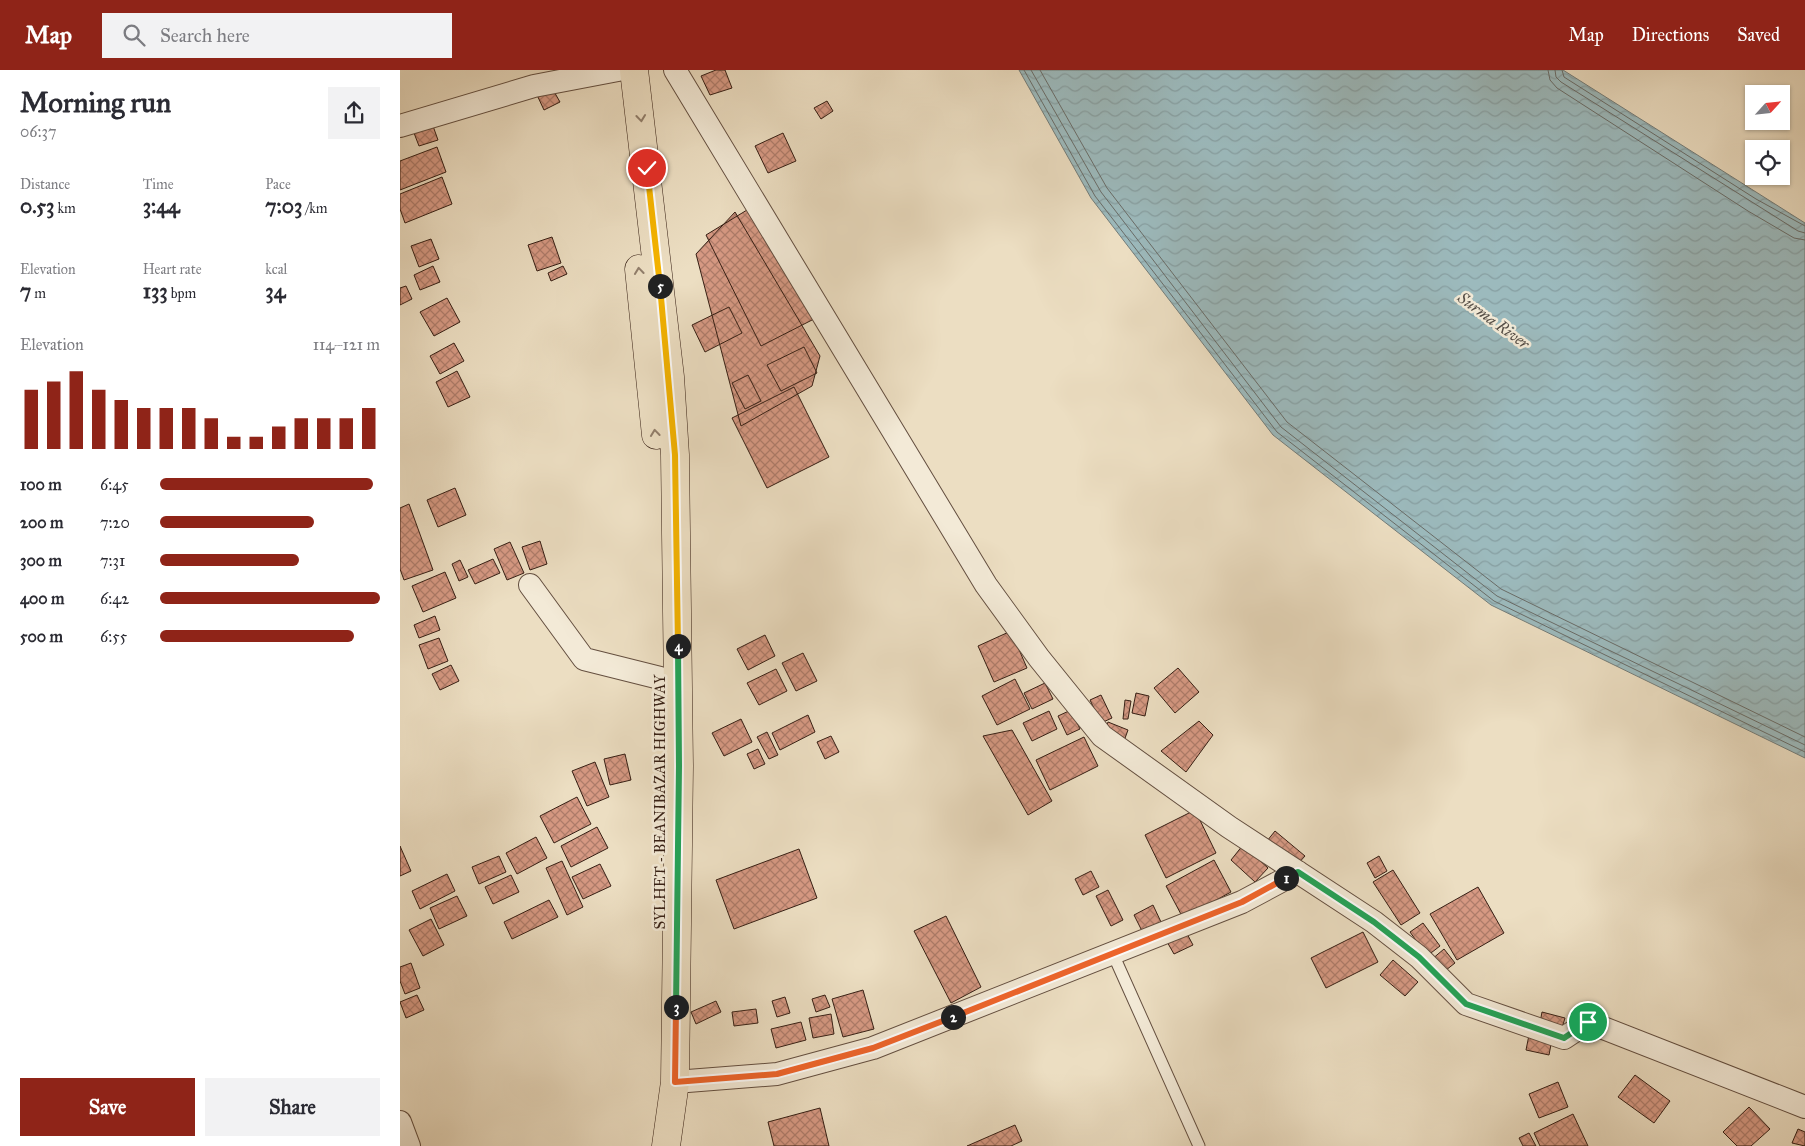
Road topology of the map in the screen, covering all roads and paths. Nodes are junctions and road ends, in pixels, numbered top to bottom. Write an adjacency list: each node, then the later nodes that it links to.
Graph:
1 (617, 70): 4 (street); 6 (main road, SYLHET - BEANIBAZAR HIGHWAY, one-way to 1)
2 (634, 70): 9 (main road, SYLHET - BEANIBAZAR HIGHWAY, one-way to 9)
3 (674, 70): 7 (street)
4 (400, 126)
5 (530, 584): 6 (street)
6 (660, 678): 13 (main road, SYLHET - BEANIBAZAR HIGHWAY)
7 (1298, 872): 8 (street); 10 (street)
8 (1113, 954): 9 (street); 15 (lane)
9 (675, 1082): 14 (main road, SYLHET - BEANIBAZAR HIGHWAY)
10 (1805, 1107)
11 (400, 1122): 12 (street)
12 (408, 1146)
13 (649, 1146)
14 (666, 1146)
15 (1198, 1146)

